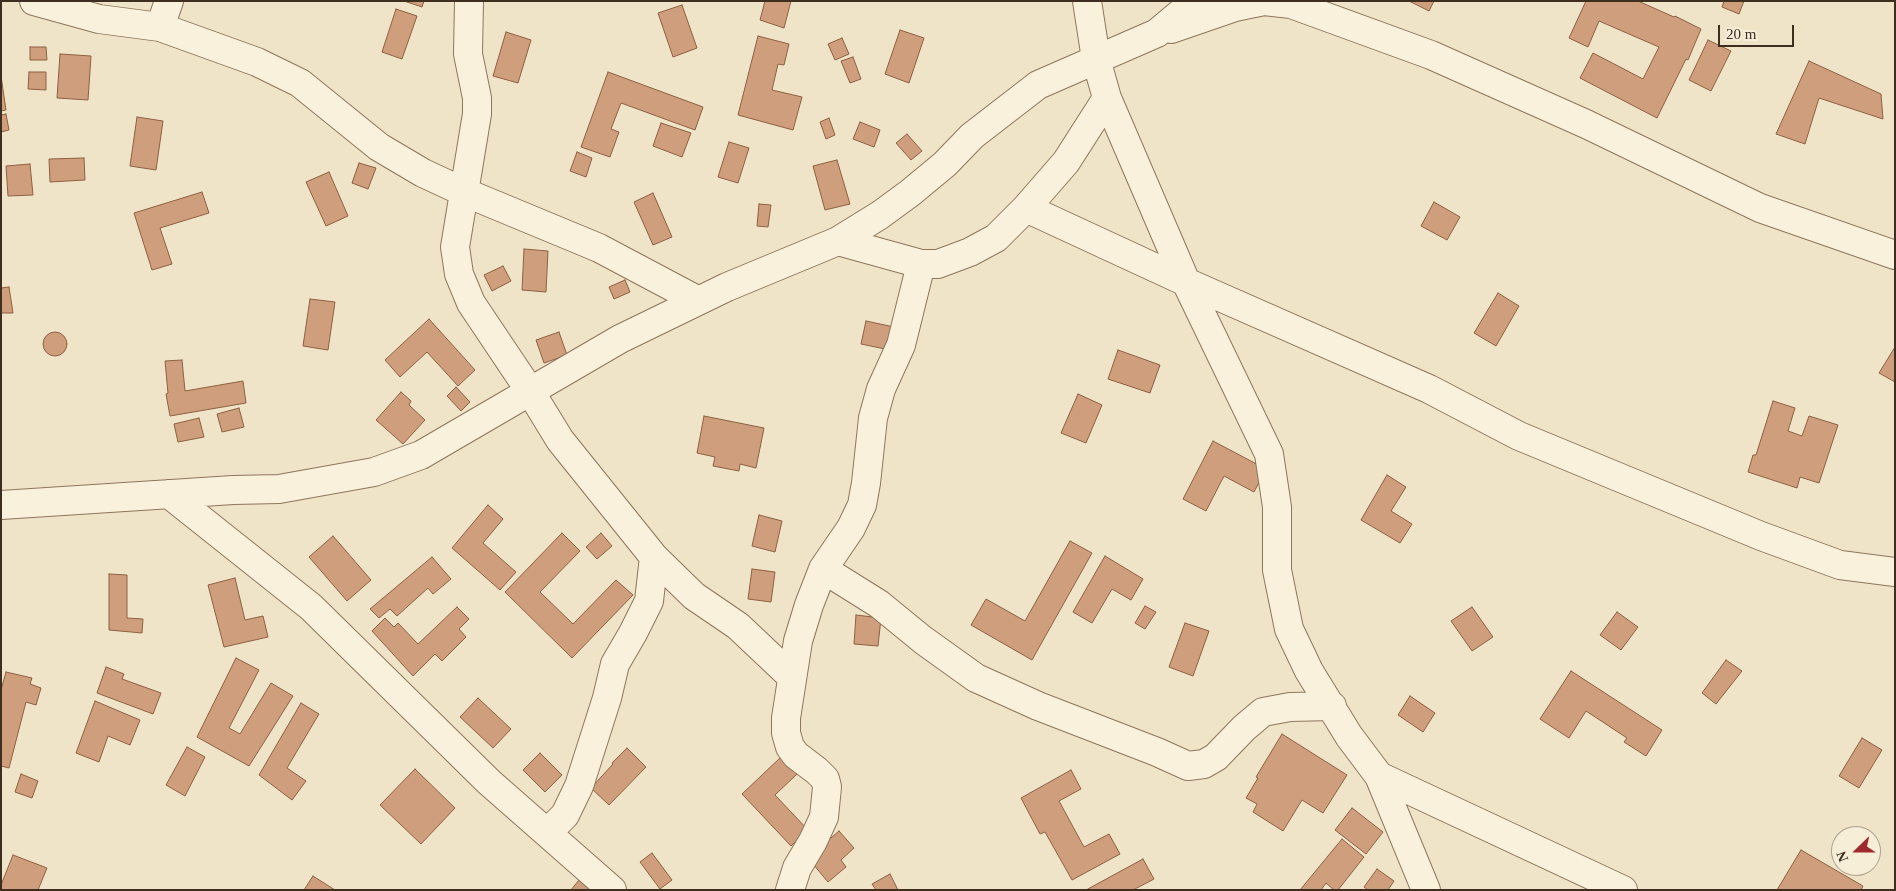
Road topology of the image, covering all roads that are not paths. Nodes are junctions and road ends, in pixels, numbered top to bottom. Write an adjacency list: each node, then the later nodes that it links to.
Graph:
1 (34, 1): 6 (street)
2 (169, 1): 6 (street)
3 (469, 1): 10 (street)
4 (1087, 1): 8 (street)
5 (1195, 1): 7 (street)
6 (160, 27): 10 (street)
7 (1158, 33): 8 (street); 13 (street)
8 (1096, 59): 9 (street); 12 (street)
9 (1107, 98): 11 (street); 15 (street)
10 (464, 192): 16 (street); 17 (street)
11 (1026, 208): 14 (street); 15 (street)
12 (838, 242): 14 (street); 16 (street)
13 (1895, 255)
14 (921, 264): 21 (street)
15 (1186, 282): 22 (street); 24 (street)
16 (697, 300): 17 (street)
17 (530, 391): 18 (street); 20 (street)
18 (169, 494): 19 (street); 26 (street)
19 (1, 505)
20 (654, 557): 23 (street); 26 (street)
21 (823, 569): 23 (street); 24 (street)
22 (1895, 572)
23 (792, 677): 28 (street)
24 (1332, 706): 25 (street)
25 (1379, 776): 29 (street); 30 (street)
26 (547, 833): 27 (street)
27 (612, 890)
28 (790, 890)
29 (1426, 890)
30 (1623, 890)

